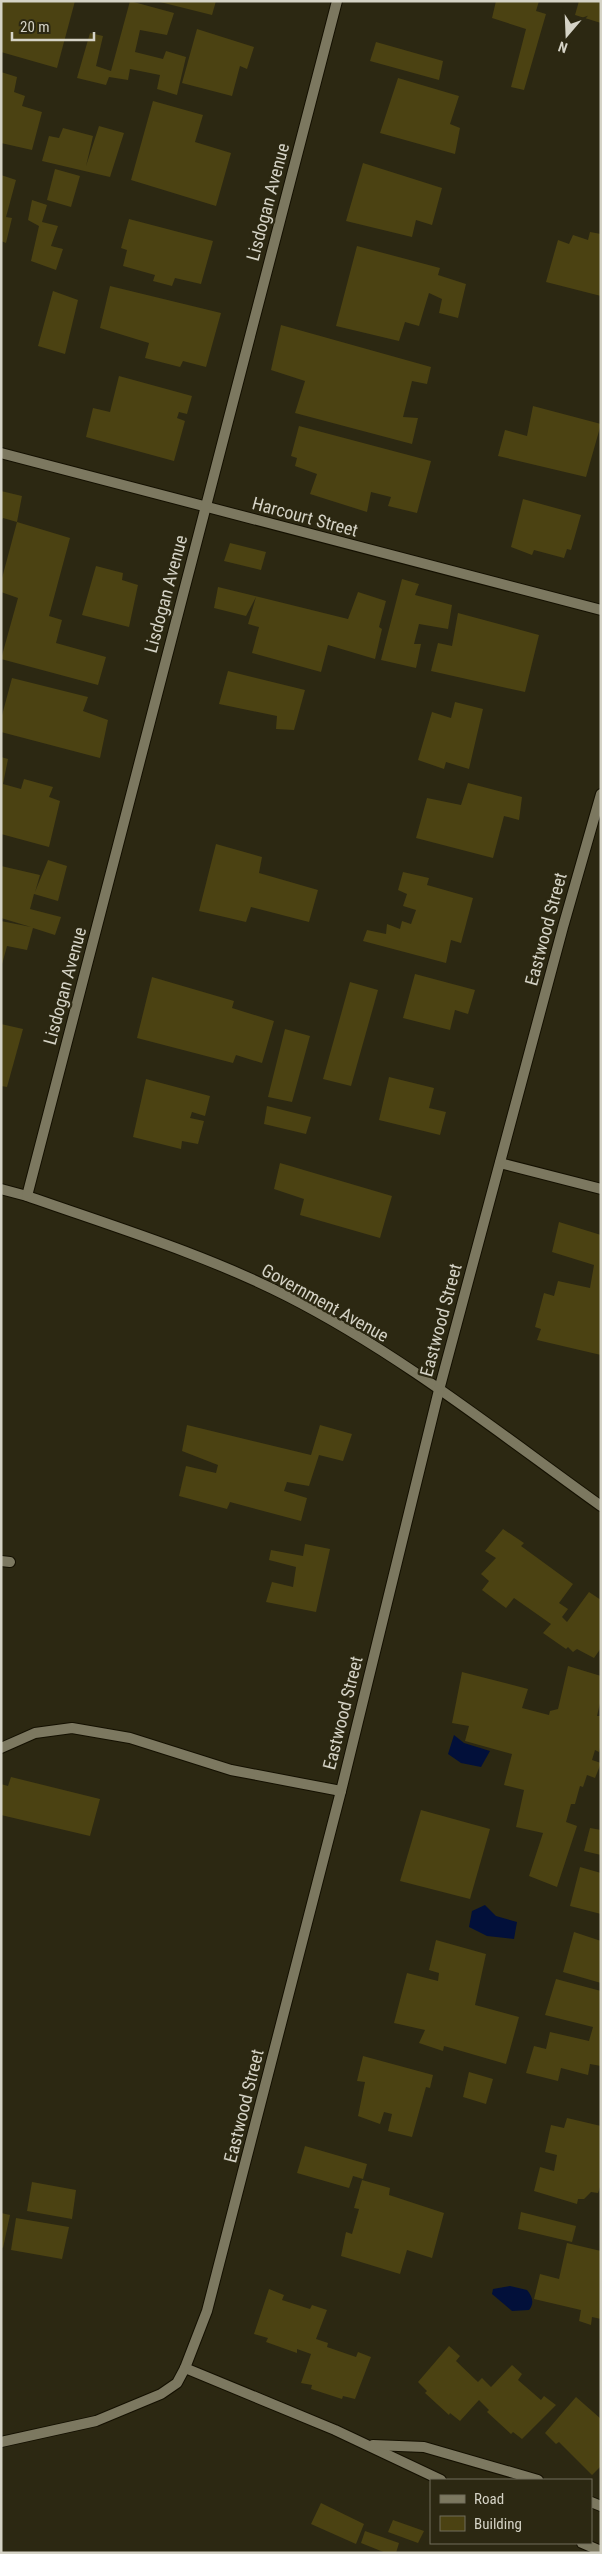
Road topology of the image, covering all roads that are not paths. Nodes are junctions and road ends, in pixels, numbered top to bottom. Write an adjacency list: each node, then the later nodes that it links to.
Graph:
1 (337, 1): 3 (street, Lisdogan Avenue)
2 (1, 453): 3 (street, Harcourt Street)
3 (206, 508): 4 (street, Harcourt Street); 9 (street, Lisdogan Avenue)
4 (601, 610)
5 (601, 794): 6 (street, Eastwood Street)
6 (500, 1163): 8 (street); 10 (street, Eastwood Street)
7 (1, 1189): 9 (street, Government Avenue)
8 (601, 1190)
9 (27, 1196): 10 (street, Government Avenue)
10 (439, 1390): 11 (street, Government Avenue); 13 (street, Eastwood Street)
11 (601, 1506)
12 (1, 1748): 13 (street)
13 (341, 1790): 14 (street, Eastwood Street)
14 (185, 2368): 15 (street, Eastwood Street); 16 (street)
15 (1, 2442)
16 (367, 2445): 17 (street); 18 (street)
17 (439, 2479)
18 (535, 2479)
19 (584, 2544): 20 (street)
20 (601, 2551)

